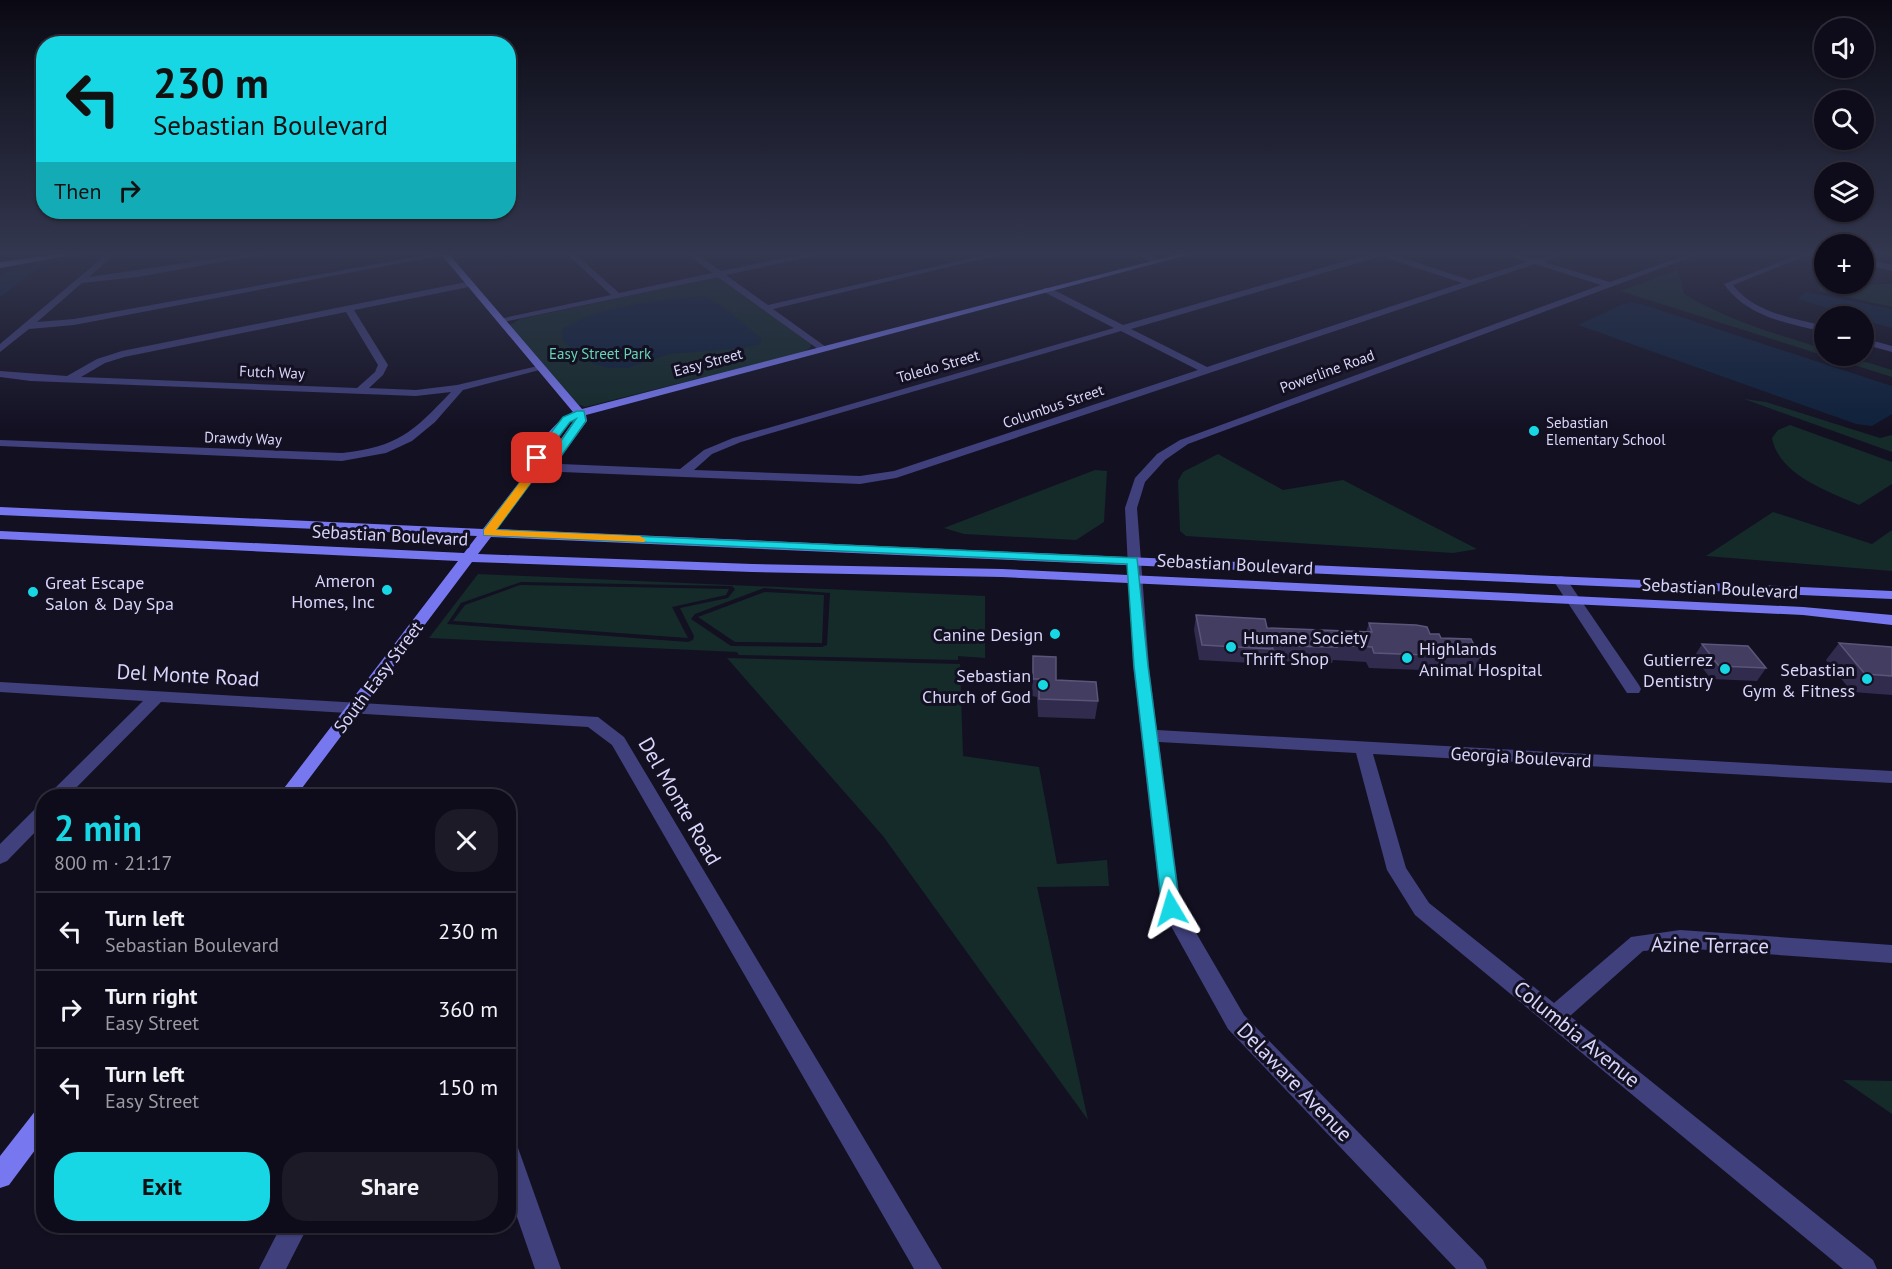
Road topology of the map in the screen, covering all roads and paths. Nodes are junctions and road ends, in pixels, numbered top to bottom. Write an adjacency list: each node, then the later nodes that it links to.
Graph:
1 (43, 312): 15 (street)
2 (126, 312): 15 (street)
3 (333, 312): 25 (street)
4 (351, 312): 27 (street)
5 (495, 312): 14 (main road)
6 (542, 312): 14 (street)
7 (773, 312): 20 (street)
8 (965, 312): 20 (main road, Easy Street)
9 (1089, 312): 17 (street)
10 (1176, 312): 17 (street, Toledo Street)
11 (1381, 312): 23 (street, Columbus Street)
12 (1536, 312): 36 (street, Powerline Road)
13 (1770, 312): 16 (street)
14 (502, 321): 22 (main road)
15 (27, 326): 19 (street)
16 (1814, 326)
17 (1121, 328): 23 (street); 31 (street, Toledo Street)
18 (1874, 344): 21 (street)
19 (0, 349)
20 (822, 349): 28 (main road, Easy Street)
21 (1892, 350)
22 (542, 368): 26 (street, Futch Way); 28 (main road)
23 (1205, 370): 31 (street, Columbus Street)
24 (0, 374): 25 (street, Futch Way)
25 (70, 379): 27 (street, Futch Way)
26 (456, 388): 27 (street, Futch Way); 29 (street, Drawdy Way)
27 (361, 390)
28 (580, 413): 30 (main road)
29 (0, 443)
30 (537, 467): 31 (street, Columbus Street); 33 (main road)
31 (684, 472)
32 (0, 511): 33 (main road, Sebastian Boulevard)
33 (488, 533): 35 (main road); 36 (main road, Sebastian Boulevard)
34 (0, 535): 35 (main road, Sebastian Boulevard)
35 (468, 558): 36 (main road, Sebastian Boulevard); 44 (main road, South Easy Street)
36 (1133, 570): 37 (main road, Sebastian Boulevard); 39 (main road, Sebastian Boulevard); 45 (street, Delaware Avenue)
37 (1560, 580): 38 (main road, Sebastian Boulevard); 39 (street)
38 (1892, 595)
39 (1574, 600): 40 (main road, Sebastian Boulevard); 42 (street)
40 (1892, 620)
41 (0, 687): 43 (street, Del Monte Road)
42 (1633, 689)
43 (158, 695): 44 (street, Del Monte Road); 48 (street)
44 (355, 706): 49 (main road, South Easy Street); 60 (street, Del Monte Road)
45 (1150, 736): 46 (street, Georgia Boulevard); 61 (street, Delaware Avenue)
46 (1363, 749): 47 (street, Georgia Boulevard); 53 (street, Columbia Avenue)
47 (1892, 777)
48 (65, 789)
49 (292, 789)
50 (36, 819): 51 (street)
51 (0, 856)
52 (1892, 954): 53 (street, Azine Terrace)
53 (1555, 1016): 62 (street, Columbia Avenue)
54 (36, 1129): 55 (main road)
55 (0, 1176)
56 (516, 1177): 59 (street)
57 (291, 1233): 58 (street)
58 (272, 1269)
59 (548, 1269)
60 (929, 1269)
61 (1474, 1269)
62 (1864, 1269)

